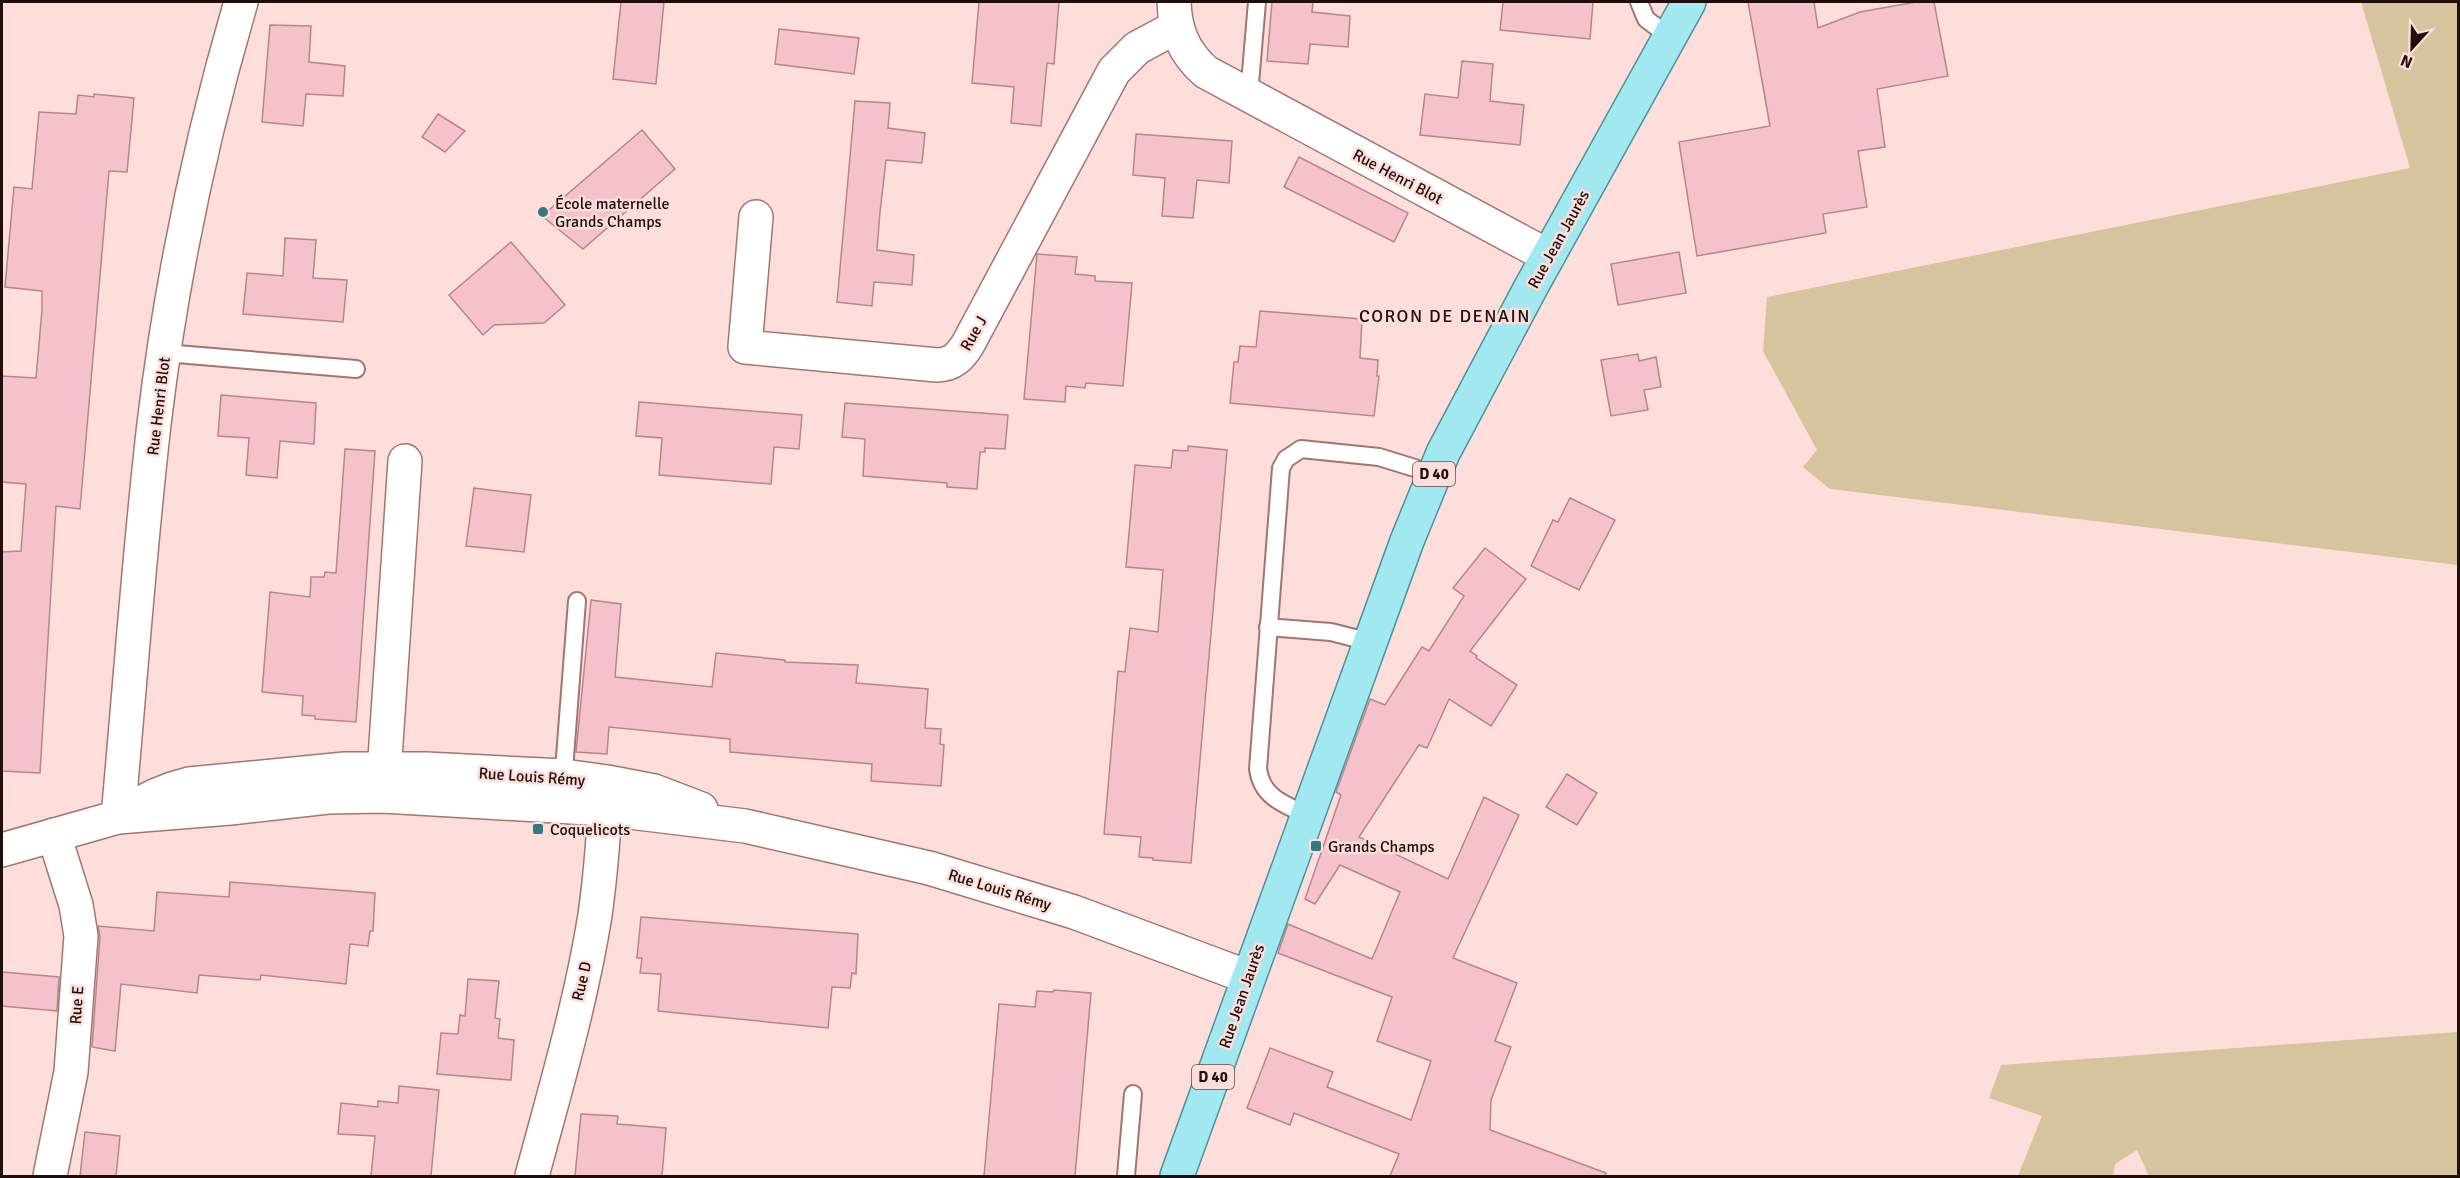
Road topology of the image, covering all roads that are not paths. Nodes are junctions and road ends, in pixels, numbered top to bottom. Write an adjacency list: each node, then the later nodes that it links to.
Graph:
1 (241, 2): 10 (street, Rue Henri Blot)
2 (1257, 2): 7 (lane)
3 (1639, 2): 6 (lane)
4 (1689, 2): 6 (main road, Rue Jean Jaurès / D 40)
5 (1175, 14): 7 (street, Rue Henri Blot); 8 (street, Rue J)
6 (1670, 37): 9 (main road, Rue Jean Jaurès / D 40)
7 (1249, 95): 9 (street, Rue Henri Blot)
8 (756, 218)
9 (1548, 256): 13 (main road, Rue Jean Jaurès / D 40)
10 (165, 353): 11 (lane); 21 (street, Rue Henri Blot)
11 (356, 369)
12 (405, 461): 17 (street)
13 (1434, 474): 15 (lane); 16 (main road, Rue Jean Jaurès / D 40)
14 (577, 601): 18 (lane)
15 (1268, 627): 16 (lane); 20 (lane)
16 (1370, 642): 20 (main road, Rue Jean Jaurès / D 40)
17 (384, 782): 18 (street, Rue Louis Rémy); 21 (street, Rue Louis Rémy)
18 (562, 791): 19 (street, Rue Louis Rémy)
19 (606, 796): 24 (street, Rue Louis Rémy); 27 (street, Rue D)
20 (1307, 815): 24 (main road, Rue Jean Jaurès / D 40)
21 (118, 817): 22 (street, Rue Louis Rémy)
22 (54, 835): 23 (street, Rue Louis Rémy); 26 (street, Rue E)
23 (2, 850)
24 (1248, 977): 29 (main road, Rue Jean Jaurès / D 40)
25 (1133, 1094): 28 (lane)
26 (50, 1176)
27 (532, 1176)
28 (1126, 1176)
29 (1177, 1176)

